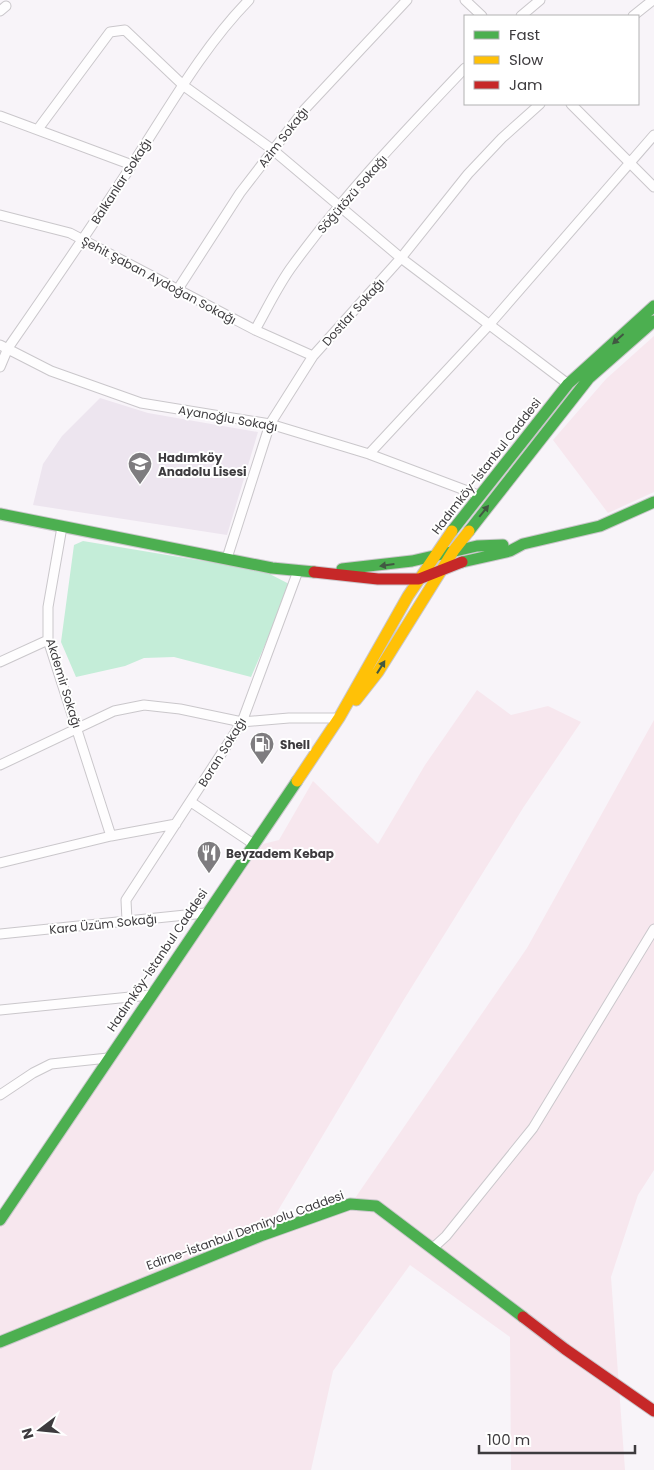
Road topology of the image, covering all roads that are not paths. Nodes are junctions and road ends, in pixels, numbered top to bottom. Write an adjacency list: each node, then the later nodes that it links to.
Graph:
1 (249, 0): 10 (street, Balkanlar Sokağı)
2 (408, 0): 16 (street, Azim Sokağı)
3 (465, 0): 6 (street)
4 (540, 0): 7 (street)
5 (653, 0): 8 (street)
6 (481, 15)
7 (522, 15)
8 (634, 15)
9 (464, 69): 20 (street, Söğütözü Sokağı)
10 (184, 86): 14 (street); 16 (street); 18 (street, Balkanlar Sokağı)
11 (539, 105): 23 (street, Dostlar Sokağı)
12 (572, 105): 17 (street)
13 (0, 116): 14 (street)
14 (38, 129): 18 (street)
15 (654, 135): 17 (street)
16 (273, 150): 20 (street); 24 (street, Azim Sokağı)
17 (628, 164): 19 (street); 27 (street)
18 (132, 165): 22 (street, Balkanlar Sokağı)
19 (654, 187)
20 (340, 207): 23 (street); 28 (street, Söğütözü Sokağı)
21 (0, 215): 22 (street, Şehit Şaban Aydoğan Sokağı)
22 (84, 240): 24 (street, Şehit Şaban Aydoğan Sokağı); 29 (street, Balkanlar Sokağı)
23 (401, 258): 27 (street); 30 (street, Dostlar Sokağı)
24 (178, 289): 28 (street, Şehit Şaban Aydoğan Sokağı)
25 (654, 306): 32 (main road, Hadımköy-İstanbul Caddesi, one-way to 32)
26 (654, 321): 40 (main road, Hadımköy-İstanbul Caddesi, one-way to 26)
27 (489, 325): 32 (street); 34 (street)
28 (255, 330): 30 (street, Şehit Şaban Aydoğan Sokağı)
29 (4, 347): 31 (street, Balkanlar Sokağı); 33 (street, Ayanoğlu Sokağı)
30 (313, 356): 33 (street, Dostlar Sokağı)
31 (0, 367)
32 (568, 384): 35 (main road, Hadımköy-İstanbul Caddesi)
33 (270, 424): 34 (street, Ayanoğlu Sokağı); 42 (street, Dostlar Sokağı)
34 (369, 454): 35 (street, Ayanoğlu Sokağı)
35 (478, 495): 41 (main road, Hadımköy-İstanbul Caddesi)
36 (654, 502): 39 (main road)
37 (0, 514): 38 (main road)
38 (62, 527): 42 (main road); 47 (street, Akdemir Sokağı)
39 (524, 544): 40 (main road); 45 (main road)
40 (454, 550): 41 (main road); 45 (main road, Hadımköy-İstanbul Caddesi)
41 (435, 556): 44 (main road, one-way to 44); 46 (main road, Hadımköy-İstanbul Caddesi)
42 (227, 558): 43 (main road)
43 (298, 571): 44 (main road); 50 (street, Boran Sokağı)
44 (314, 572): 46 (main road)
45 (439, 572): 46 (main road); 49 (main road, Hadımköy-İstanbul Caddesi, one-way to 45)
46 (419, 579): 49 (main road, Hadımköy-İstanbul Caddesi)
47 (48, 640): 48 (street); 51 (street, Akdemir Sokağı)
48 (0, 662)
49 (339, 718): 50 (street); 56 (main road, Hadımköy-İstanbul Caddesi)
50 (242, 722): 51 (street); 53 (street, Boran Sokağı)
51 (77, 728): 52 (street); 55 (street, Akdemir Sokağı)
52 (0, 765)
53 (190, 802): 54 (street, Boran Sokağı); 56 (street)
54 (176, 824): 55 (street); 59 (street, Boran Sokağı)
55 (111, 836): 57 (street)
56 (252, 843): 58 (main road, Hadımköy-İstanbul Caddesi)
57 (0, 862)
58 (206, 913): 59 (street, Kara Üzüm Sokağı); 62 (main road, Hadımköy-İstanbul Caddesi)
59 (127, 921): 61 (street, Kara Üzüm Sokağı)
60 (654, 929): 67 (street)
61 (0, 934)
62 (150, 995): 63 (street); 64 (main road, Hadımköy-İstanbul Caddesi)
63 (0, 1010)
64 (108, 1058): 65 (street); 66 (main road, Hadımköy-İstanbul Caddesi)
65 (0, 1095)
66 (0, 1220)
67 (434, 1247): 68 (main road, Edirne-İstanbul Demiryolu Caddesi); 69 (main road, Edirne-İstanbul Demiryolu Caddesi)
68 (0, 1342)
69 (654, 1410)

